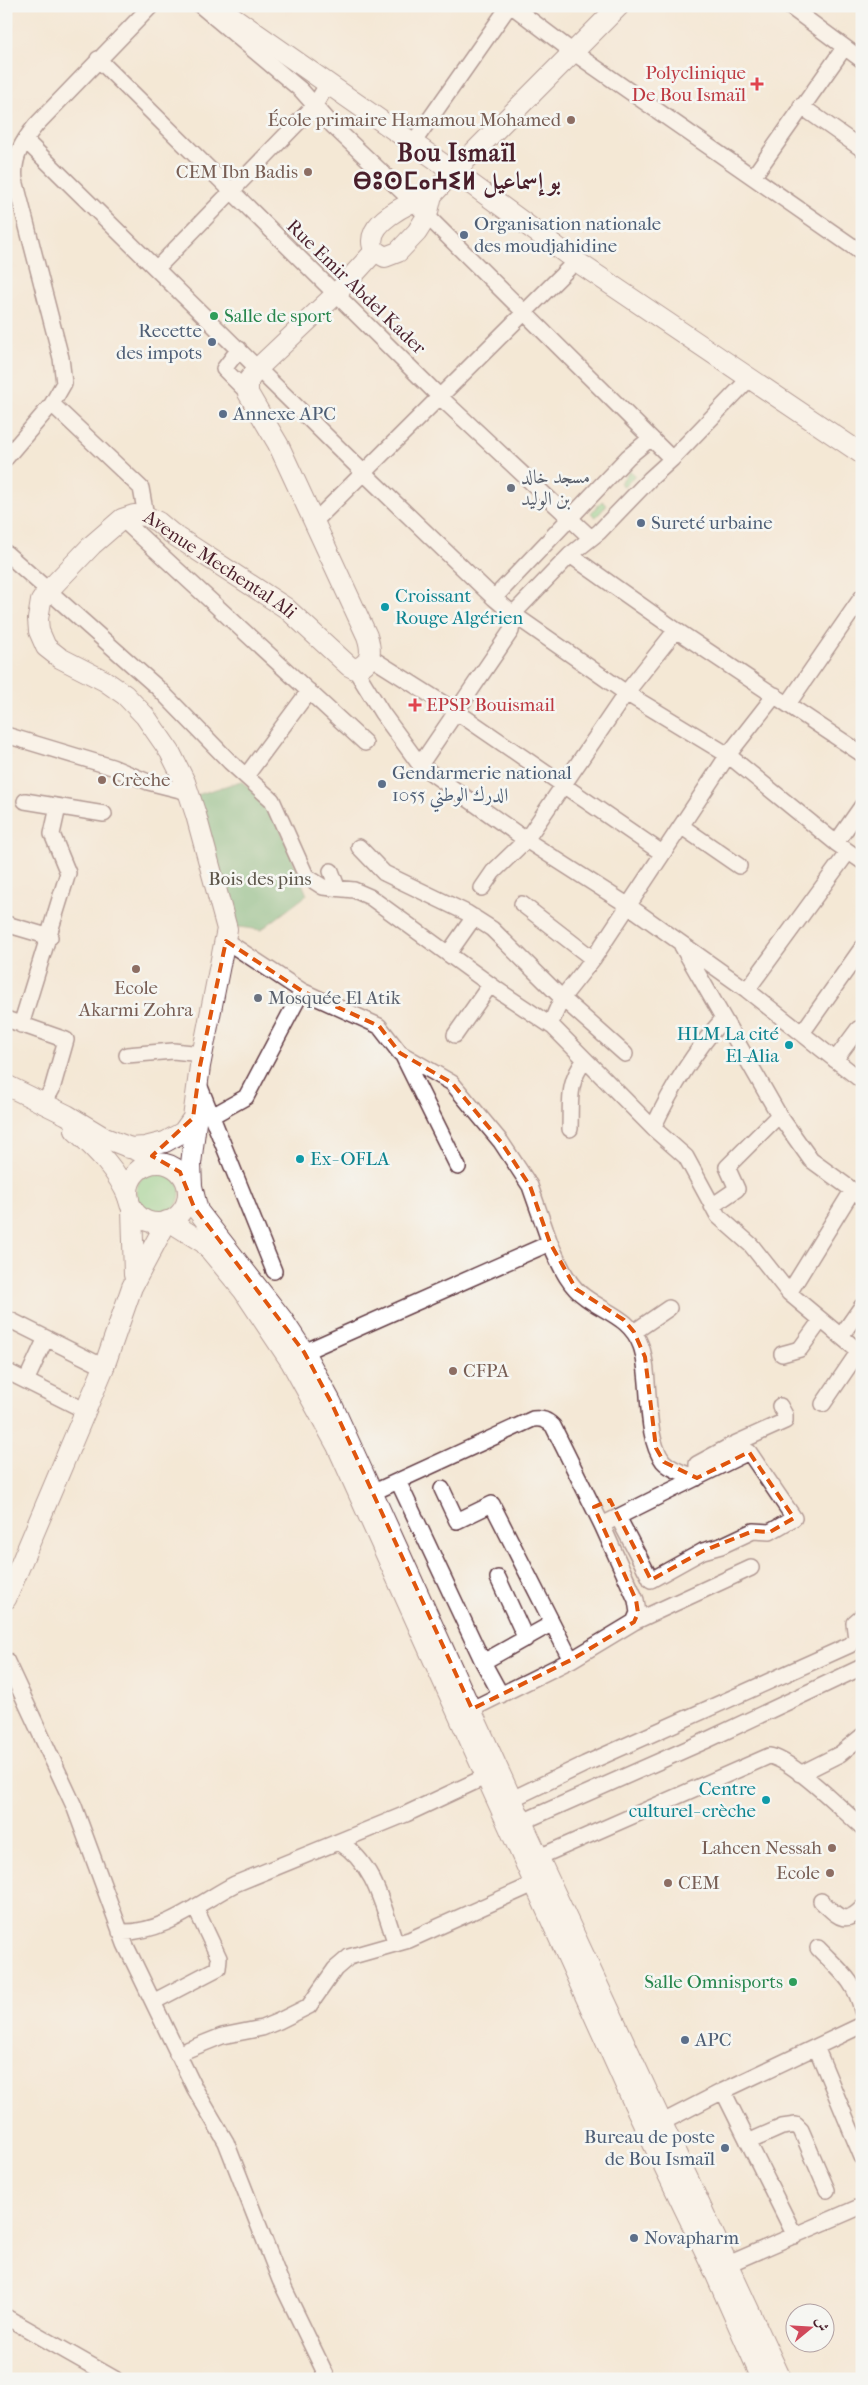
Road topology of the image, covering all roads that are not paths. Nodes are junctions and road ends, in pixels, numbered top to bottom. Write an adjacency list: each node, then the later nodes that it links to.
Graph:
1 (151, 6): 9 (street)
2 (201, 6): 12 (street)
3 (217, 6): 11 (main road)
4 (510, 6): 8 (street); 15 (street)
5 (619, 6): 8 (main road)
6 (789, 6): 7 (street)
7 (844, 48): 10 (street); 13 (street)
8 (573, 52): 17 (main road); 18 (street)
9 (98, 59): 14 (street); 19 (street, Rue Emir Abdel Kader)
10 (862, 60)
11 (328, 83): 12 (street); 15 (main road)
12 (315, 105): 19 (street); 21 (street)
13 (801, 106): 16 (street); 18 (street)
14 (25, 140): 26 (street); 34 (street)
15 (413, 143): 17 (main road)
16 (862, 149)
17 (453, 172): 20 (main road); 25 (main road)
18 (753, 177): 24 (street)
19 (231, 192): 26 (street); 27 (street, Rue Emir Abdel Kader)
20 (432, 195): 21 (main road); 22 (main road)
21 (412, 201): 22 (street); 23 (main road)
22 (427, 216): 23 (main road); 28 (street)
23 (375, 251): 27 (main road)
24 (862, 254)
25 (576, 261): 28 (street); 31 (main road)
26 (156, 268): 29 (street)
27 (335, 295): 30 (main road); 33 (street, Rue Emir Abdel Kader)
28 (523, 313): 33 (street); 35 (street)
29 (239, 349): 30 (street); 32 (street)
30 (258, 368): 32 (main road); 39 (street)
31 (749, 380): 36 (main road); 38 (street)
32 (248, 393): 43 (main road)
33 (440, 397): 39 (street); 41 (street, Rue Emir Abdel Kader)
34 (52, 404): 37 (street); 40 (street)
35 (651, 438): 38 (street); 41 (street)
36 (862, 454)
37 (6, 458)
38 (672, 459): 44 (street)
39 (364, 473): 43 (street); 49 (street)
40 (146, 516): 42 (main road, Avenue Mechental Ali); 52 (main road, Avenue Mechental Ali)
41 (568, 518): 44 (street, Rue Emir Abdel Kader); 49 (street)
42 (122, 519): 47 (main road, Avenue Mechental Ali); 53 (street)
43 (315, 521): 52 (main road)
44 (591, 538): 46 (street)
45 (6, 553): 47 (street)
46 (570, 555): 50 (street); 51 (street)
47 (47, 592): 63 (street); 65 (main road, Avenue Mechental Ali)
48 (862, 597): 56 (street)
49 (494, 598): 50 (street)
50 (513, 614): 54 (street); 57 (street)
51 (676, 630): 54 (street); 55 (street)
52 (362, 663): 57 (street); 62 (street)
53 (308, 691): 59 (street); 63 (street)
54 (626, 694): 61 (street); 64 (street)
55 (775, 695): 56 (street); 61 (street)
56 (788, 704): 60 (street)
57 (457, 712): 62 (street); 64 (street)
58 (6, 735): 65 (street)
59 (365, 743)
60 (862, 754)
61 (728, 756): 70 (street); 73 (street)
62 (420, 765): 71 (street)
63 (246, 776): 78 (street)
64 (563, 787): 71 (street); 74 (street)
65 (188, 792): 85 (main road, Avenue Mechental Ali)
66 (25, 801): 68 (street)
67 (862, 806): 73 (street)
68 (58, 807): 69 (street); 84 (street)
69 (104, 814)
70 (681, 826): 74 (street); 76 (street)
71 (526, 840): 79 (street); 81 (street)
72 (359, 847): 82 (street)
73 (842, 848): 75 (street); 91 (street)
74 (662, 853): 81 (street)
75 (862, 861)
76 (739, 866)
77 (331, 871): 78 (street)
78 (337, 887): 88 (street)
79 (482, 888)
80 (522, 904): 89 (street)
81 (628, 906): 86 (street); 89 (street)
82 (474, 917): 88 (street); 93 (street)
83 (6, 924): 84 (street)
84 (50, 937): 96 (street)
85 (226, 941): 92 (street); 101 (main road, Avenue Mechental Ali)
86 (680, 943): 91 (street); 95 (street)
87 (862, 948): 99 (street)
88 (448, 954): 90 (street)
89 (593, 959): 93 (street)
90 (490, 985): 97 (street); 100 (street)
91 (748, 990): 99 (street)
92 (302, 991): 102 (street); 112 (street)
93 (562, 998): 97 (street); 103 (street)
94 (6, 1019): 96 (street)
95 (723, 1019): 111 (street); 113 (street)
96 (21, 1025): 110 (street)
97 (550, 1025): 105 (street)
98 (858, 1029): 106 (street)
99 (802, 1033): 106 (street)
100 (456, 1034)
101 (202, 1054): 104 (street); 109 (main road, Avenue Mechental Ali)
102 (402, 1054): 117 (street); 124 (street)
103 (626, 1054)
104 (127, 1055)
105 (585, 1060): 113 (street); 114 (street)
106 (835, 1060): 107 (street)
107 (862, 1081)
108 (6, 1085): 110 (main road)
109 (197, 1089): 112 (street); 115 (main road); 116 (main road)
110 (46, 1105): 115 (main road); 120 (main road)
111 (779, 1115): 119 (street); 121 (street)
112 (212, 1116): 125 (street)
113 (653, 1128): 121 (street)
114 (570, 1129)
115 (158, 1156): 118 (main road); 120 (main road)
116 (192, 1164): 118 (main road); 122 (main road)
117 (458, 1167)
118 (187, 1187): 122 (main road); 123 (main road)
119 (857, 1194): 127 (street)
120 (131, 1204): 123 (main road); 126 (main road)
121 (712, 1206): 127 (street)
122 (198, 1211): 135 (main road)
123 (168, 1221): 126 (main road); 165 (main road)
124 (550, 1243): 132 (street); 135 (street)
125 (274, 1271)
126 (132, 1287): 138 (main road)
127 (790, 1293): 131 (street)
128 (862, 1306): 133 (street)
129 (669, 1308): 132 (street)
130 (6, 1318): 134 (street)
131 (822, 1320): 133 (street); 137 (street)
132 (634, 1332): 144 (street)
133 (841, 1336): 136 (street)
134 (46, 1338): 138 (street); 140 (street)
135 (304, 1352): 147 (main road)
136 (860, 1353): 141 (street)
137 (782, 1354)
138 (104, 1367): 143 (main road)
139 (6, 1371): 140 (street)
140 (26, 1381): 143 (street)
141 (823, 1404)
142 (780, 1406): 144 (street)
143 (86, 1411): 152 (main road)
144 (697, 1478): 148 (street); 148 (street)
145 (398, 1481): 147 (street); 149 (street); 159 (street)
146 (442, 1489): 155 (street)
147 (374, 1492): 162 (main road)
148 (618, 1517): 149 (street)
149 (602, 1525): 154 (street)
150 (751, 1568): 154 (street)
151 (498, 1578): 156 (street)
152 (6, 1599)
153 (862, 1616): 166 (street)
154 (634, 1622): 158 (street)
155 (551, 1624): 156 (street); 158 (street)
156 (526, 1638): 159 (street)
157 (6, 1660): 175 (street)
158 (571, 1660): 161 (street)
159 (484, 1662): 161 (street)
160 (862, 1667): 167 (street)
161 (502, 1695): 162 (street)
162 (472, 1709): 166 (main road)
163 (862, 1736): 164 (street)
164 (800, 1774): 168 (street); 170 (street)
165 (485, 1777): 169 (street); 171 (main road)
166 (512, 1799): 167 (main road)
167 (522, 1822): 170 (main road)
168 (862, 1827)
169 (339, 1842): 173 (street); 176 (street)
170 (539, 1857): 184 (main road)
171 (534, 1884): 176 (street); 194 (main road)
172 (821, 1901): 174 (street)
173 (195, 1908): 175 (street); 178 (street)
174 (862, 1908)
175 (120, 1932): 178 (street)
176 (396, 1944): 182 (street)
177 (818, 1948): 179 (street)
178 (153, 2002): 182 (street)
179 (862, 2011)
180 (862, 2025): 181 (street)
181 (816, 2047): 183 (street); 186 (street)
182 (177, 2054): 193 (street)
183 (723, 2091): 184 (street); 185 (street)
184 (661, 2123): 190 (main road)
185 (748, 2142): 187 (street); 189 (street)
186 (862, 2157)
187 (827, 2190)
188 (862, 2206): 189 (street)
189 (795, 2236): 190 (street)
190 (726, 2264): 195 (main road)
191 (6, 2317): 192 (street)
192 (115, 2379)
193 (328, 2379)
194 (762, 2379)
195 (781, 2379)

